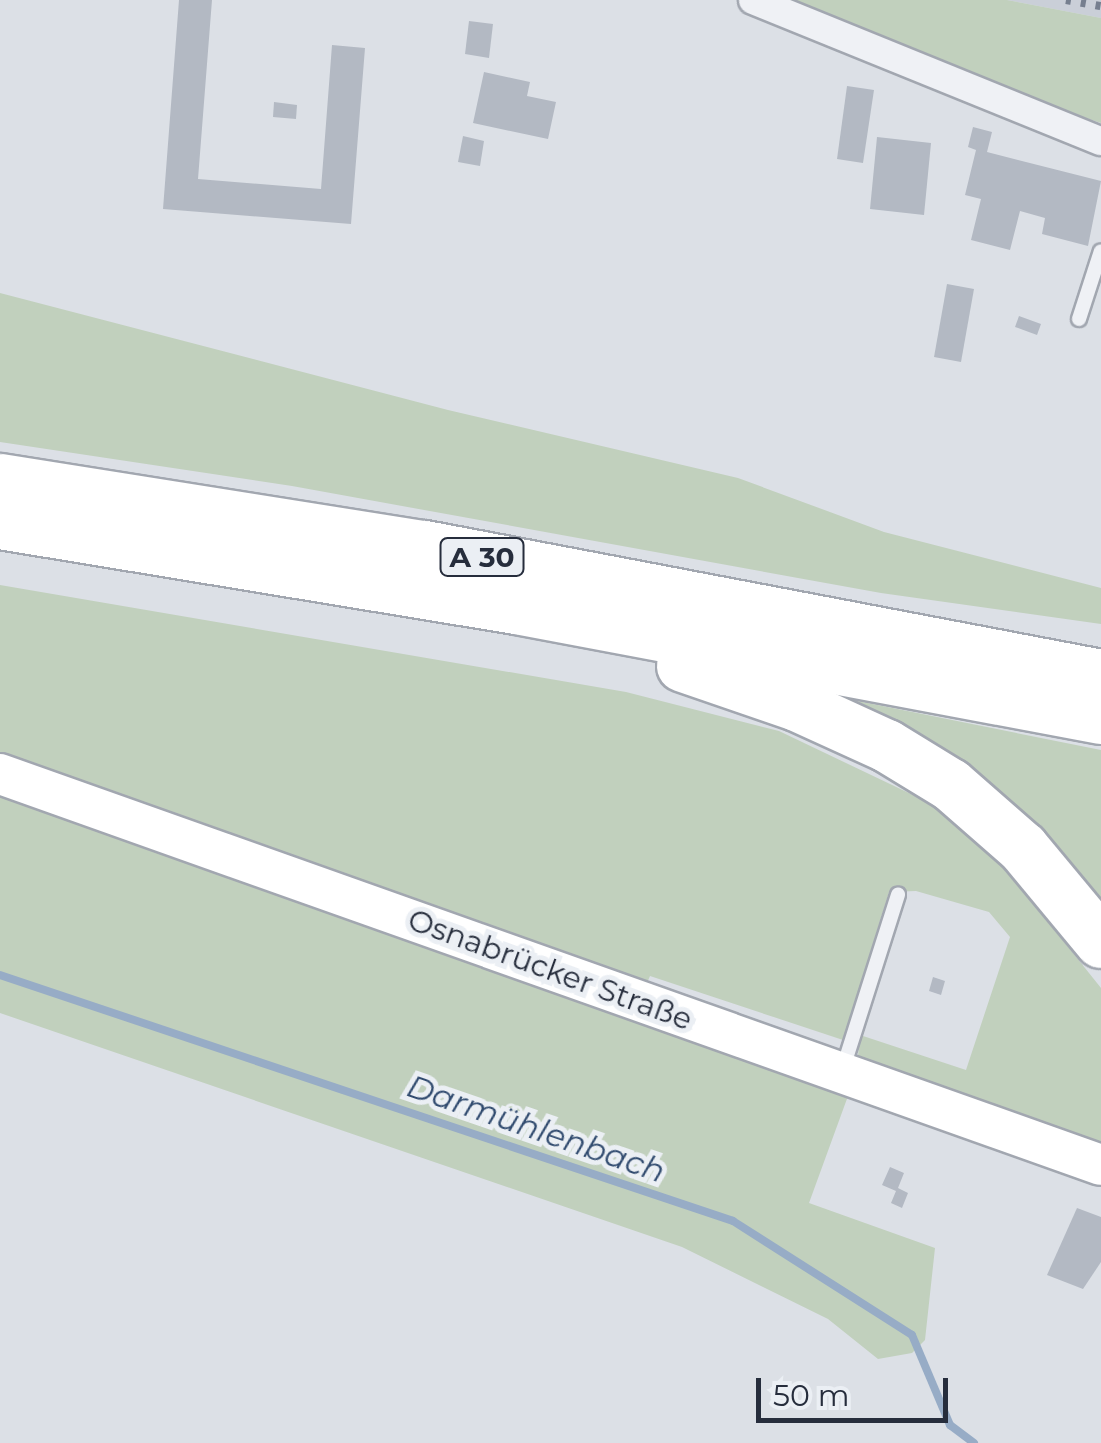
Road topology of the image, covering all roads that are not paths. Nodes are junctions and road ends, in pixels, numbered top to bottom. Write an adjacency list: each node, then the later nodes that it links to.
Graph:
1 (753, 0): 2 (street)
2 (1101, 141)
3 (1101, 251): 4 (lane)
4 (1079, 319)
5 (0, 480): 8 (highway, A 30)
6 (0, 523): 7 (highway, A 30)
7 (516, 608): 9 (highway, A 30); 12 (highway)
8 (1101, 676)
9 (1101, 718)
10 (0, 774): 13 (main road, Osnabrücker Straße)
11 (898, 895): 13 (lane)
12 (1101, 942)
13 (841, 1074): 14 (main road, Osnabrücker Straße)
14 (1101, 1165)

